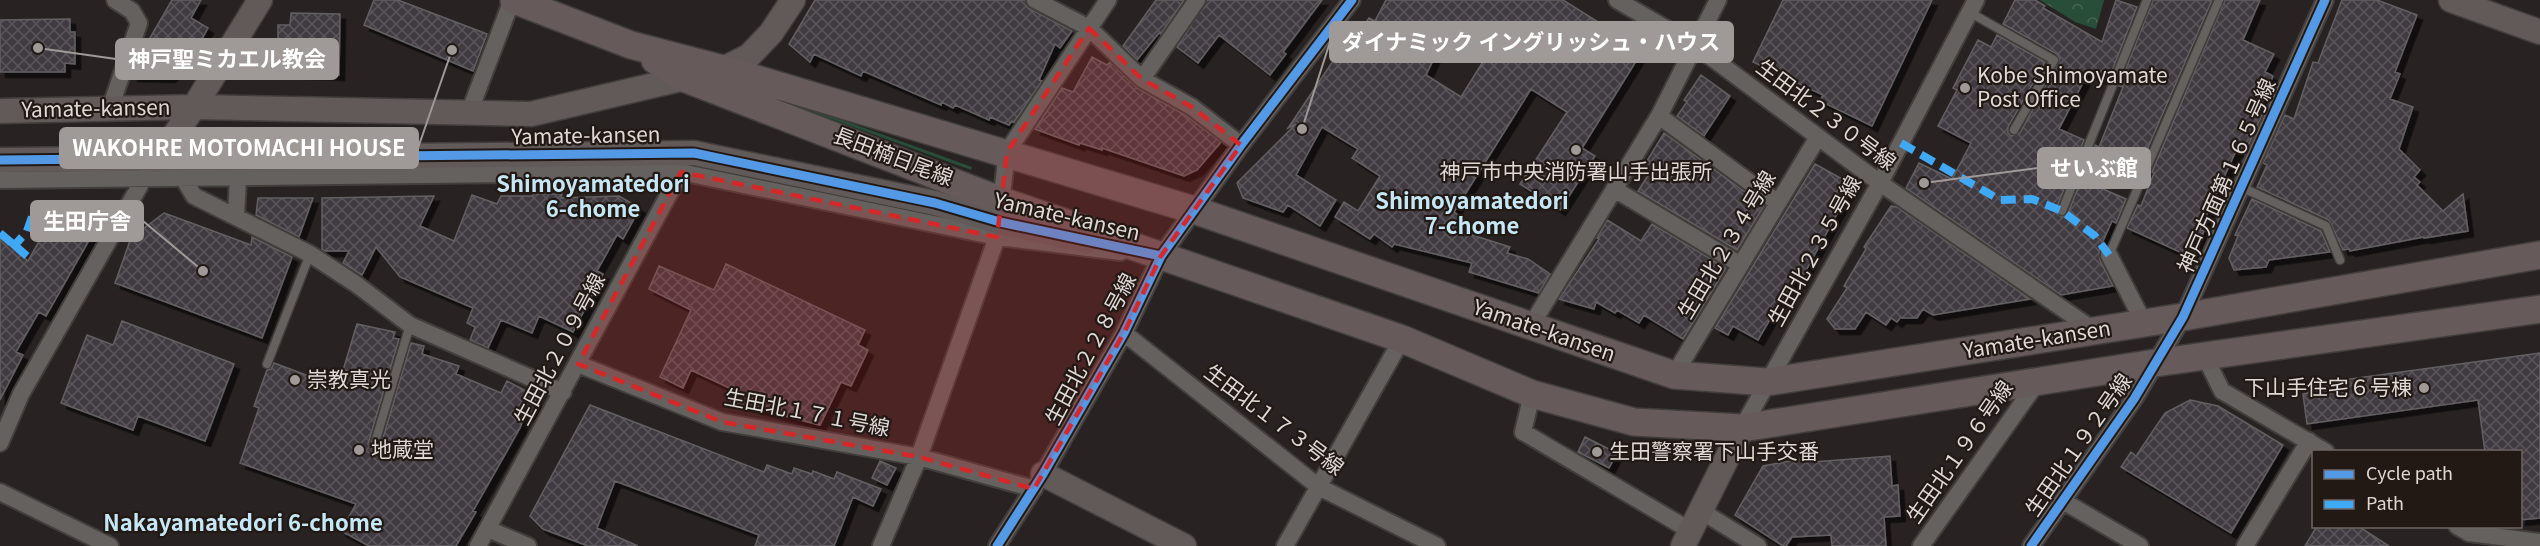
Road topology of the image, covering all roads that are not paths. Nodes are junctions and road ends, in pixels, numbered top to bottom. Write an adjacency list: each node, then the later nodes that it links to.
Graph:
1 (115, 0): 25 (street)
2 (260, 0): 24 (street)
3 (513, 0): 15 (main road, 長田楠日尾線); 27 (street)
4 (793, 0): 21 (street)
5 (1035, 0): 17 (street)
6 (1108, 0): 17 (street)
7 (1197, 0): 23 (street)
8 (1352, 0): 31 (street, 生田北２２８号線)
9 (1617, 0): 20 (street, 生田北２３０号線)
10 (1718, 0): 20 (street)
11 (2147, 0): 44 (lane)
12 (2219, 0): 48 (lane)
13 (2325, 0): 40 (street, 神戸方面第１６５号線)
14 (2451, 0): 18 (street)
15 (548, 6): 19 (main road, 長田楠日尾線)
16 (1973, 6): 29 (lane); 39 (street, 生田北２３５号線)
17 (1089, 28): 23 (street); 32 (street)
18 (2540, 32)
19 (631, 45): 21 (main road, 長田楠日尾線); 22 (main road, 長田楠日尾線)
20 (1696, 46): 28 (street); 30 (street, 生田北２３０号線)
21 (723, 69): 22 (street, Yamate-kansen); 32 (main road, Yamate-kansen)
22 (681, 77): 27 (street, Yamate-kansen); 46 (main road, 長田楠日尾線)
23 (1142, 79): 31 (street)
24 (194, 107): 25 (street, Yamate-kansen); 27 (street, Yamate-kansen); 34 (street)
25 (110, 110): 26 (street, Yamate-kansen)
26 (0, 111)
27 (469, 113)
28 (1659, 116): 41 (street); 42 (street)
29 (2014, 130)
30 (1818, 137): 39 (street, 生田北２３０号線); 42 (street, 生田北２３４号線)
31 (1241, 145): 43 (street, 生田北２２８号線)
32 (1007, 152): 43 (main road, Yamate-kansen); 46 (street)
33 (0, 160): 34 (street, Yamate-kansen)
34 (150, 169): 36 (street); 38 (street); 46 (street, Yamate-kansen); 72 (street)
35 (681, 172): 37 (street); 46 (street); 64 (street, 生田北２０９号線)
36 (183, 178): 37 (street); 45 (street)
37 (238, 178): 45 (street)
38 (0, 180)
39 (1880, 183): 58 (street, 生田北２３０号線); 66 (street, 生田北２３５号線)
40 (2241, 188): 51 (lane); 54 (street, 神戸方面第１６５号線)
41 (1614, 189): 52 (street); 57 (street)
42 (1778, 203): 52 (street, 生田北２３４号線)
43 (1194, 210): 50 (street, 生田北２２８号線); 57 (main road, Yamate-kansen)
44 (2062, 211)
45 (236, 217): 47 (street)
46 (1000, 220): 50 (main road, 長田楠日尾線); 50 (street); 75 (street)
47 (310, 254): 56 (street); 63 (lane)
48 (2109, 255): 55 (street)
49 (2540, 255): 54 (main road, Yamate-kansen)
50 (1161, 256): 59 (street, 生田北２２８号線); 60 (main road, Yamate-kansen)
51 (2340, 260)
52 (1741, 265): 65 (street, 生田北２３４号線)
53 (2540, 309): 61 (main road, Yamate-kansen)
54 (2183, 317): 55 (main road, Yamate-kansen); 62 (street, 神戸方面第１６５号線)
55 (2144, 323): 58 (main road, Yamate-kansen)
56 (410, 325): 68 (street); 73 (lane)
57 (1530, 327): 65 (main road, Yamate-kansen)
58 (2095, 331): 66 (main road, Yamate-kansen)
59 (1124, 333): 76 (street, 生田北２２８号線); 77 (street, 生田北１７３号線)
60 (1402, 339): 69 (main road, Yamate-kansen); 77 (street)
61 (2205, 357): 62 (main road, Yamate-kansen); 71 (street)
62 (2155, 363): 67 (main road, Yamate-kansen); 79 (street, 生田北１９２号線)
63 (267, 364)
64 (578, 364): 68 (street, 生田北２０９号線); 75 (street, 生田北１７１号線)
65 (1674, 375): 66 (main road, Yamate-kansen)
66 (1767, 382): 70 (street, 生田北２３５号線)
67 (2036, 384): 70 (main road, Yamate-kansen); 94 (street, 生田北１９６号線)
68 (563, 392): 80 (street, 生田北２０９号線)
69 (1532, 394): 70 (main road, Yamate-kansen); 81 (street)
70 (1742, 429): 81 (street)
71 (2309, 441): 74 (street); 97 (street)
72 (0, 443)
73 (375, 446)
74 (2323, 450)
75 (919, 458): 76 (street, 生田北１７１号線); 88 (street)
76 (1038, 482): 89 (street, 生田北２２８号線); 90 (street)
77 (1319, 487): 91 (street); 92 (street, 生田北１７３号線)
78 (0, 492): 85 (street)
79 (2063, 501): 95 (street, 生田北１９２号線); 96 (street)
80 (488, 528): 86 (street, 生田北２０９号線); 87 (street)
81 (1692, 529): 93 (street)
82 (2464, 535): 83 (street)
83 (2501, 542): 84 (street)
84 (2540, 542)
85 (110, 546)
86 (478, 546)
87 (528, 546)
88 (880, 546)
89 (997, 546)
90 (1184, 546)
91 (1285, 546)
92 (1437, 546)
93 (1758, 546)
94 (1921, 546)
95 (2031, 546)
96 (2140, 546)
97 (2245, 546)

